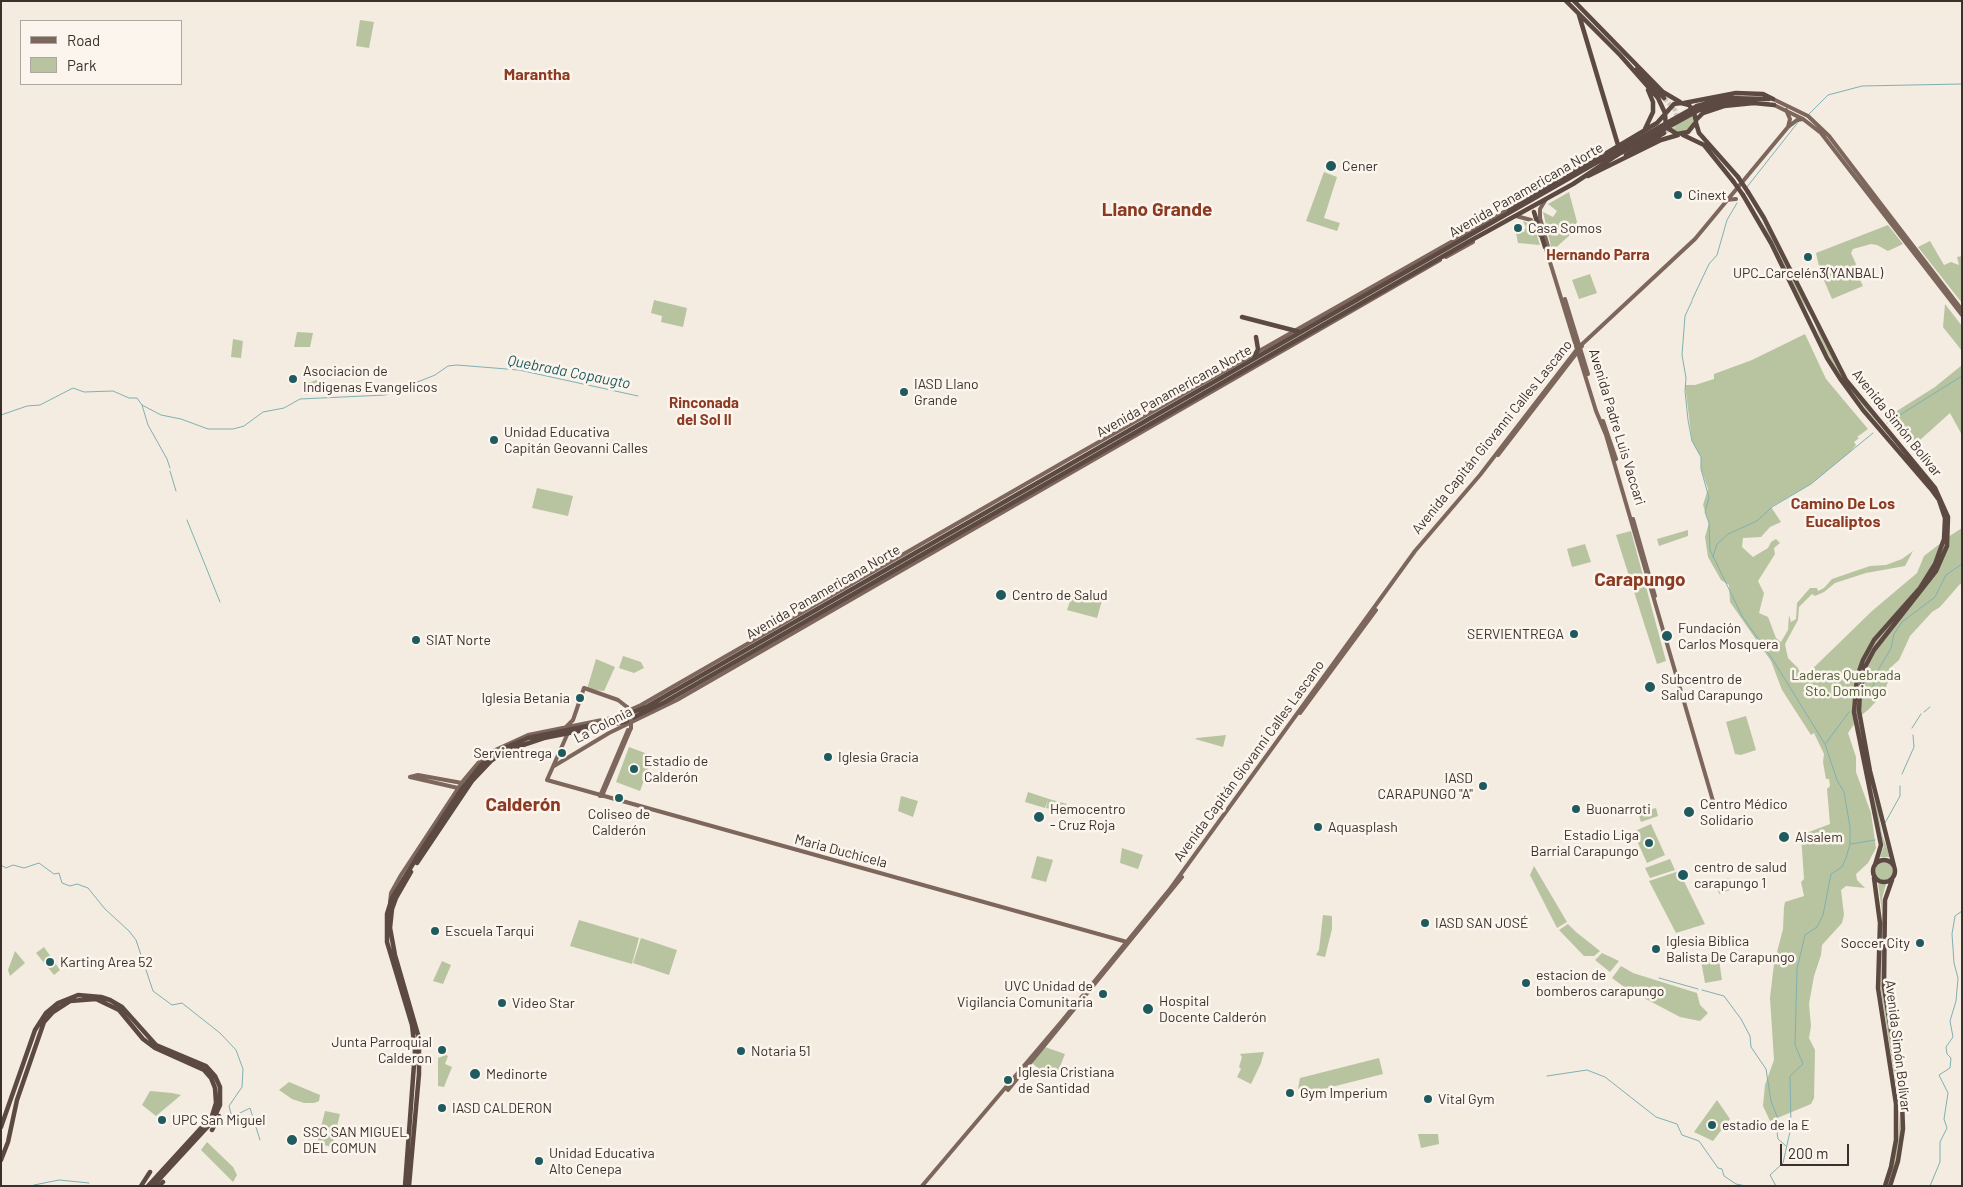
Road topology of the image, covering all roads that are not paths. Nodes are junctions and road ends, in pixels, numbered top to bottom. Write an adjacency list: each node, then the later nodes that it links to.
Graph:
1 (1566, 1): 3 (highway)
2 (1574, 1): 6 (highway)
3 (1577, 11): 4 (highway); 5 (highway)
4 (1596, 30): 5 (highway); 7 (highway)
5 (1586, 35): 21 (highway)
6 (1624, 52): 8 (highway); 10 (highway)
7 (1647, 86): 14 (highway); 18 (highway)
8 (1664, 98)
9 (1773, 99): 10 (highway); 12 (highway, Avenida Panamericana Norte); 36 (main road, Avenida Panamericana Norte)
10 (1683, 103): 14 (highway); 16 (highway)
11 (1774, 105): 12 (highway, Avenida Panamericana Norte); 13 (main road, Avenida Panamericana Norte); 16 (highway)
12 (1698, 108): 22 (highway, Avenida Panamericana Norte, bridge)
13 (1786, 110): 15 (main road, Avenida Panamericana Norte); 17 (main road)
14 (1665, 114): 18 (highway); 20 (highway)
15 (1803, 118): 17 (main road, Avenida Capitán Giovanni Calles Lascano); 37 (main road, Avenida Panamericana Norte)
16 (1696, 121): 20 (highway); 27 (highway, Avenida Simón Bolívar, bridge)
17 (1788, 127): 30 (main road, Avenida Capitán Giovanni Calles Lascano)
18 (1643, 132): 21 (highway)
19 (1664, 133): 24 (highway)
20 (1681, 135): 24 (highway); 27 (highway, Avenida Simón Bolívar, bridge)
21 (1618, 145): 23 (highway)
22 (1616, 154): 25 (highway, Avenida Panamericana Norte); 34 (highway, Avenida Panamericana Norte)
23 (1592, 162): 26 (highway); 31 (highway)
24 (1594, 174): 25 (highway)
25 (1586, 176): 28 (highway, Avenida Panamericana Norte)
26 (1546, 189)
27 (1746, 194): 62 (highway, Avenida Simón Bolívar); 62 (highway, Avenida Simón Bolívar)
28 (1546, 199): 33 (highway, Avenida Panamericana Norte); 41 (main road, Avenida Padre Luis Vaccari)
29 (1736, 199): 30 (main road)
30 (1725, 200): 41 (main road, Avenida Capitán Giovanni Calles Lascano)
31 (1513, 207): 34 (highway); 39 (main road, Avenida Panamericana Norte)
32 (1534, 212): 35 (highway)
33 (1516, 216): 35 (main road, Avenida Padre Luis Vaccari); 47 (highway, Avenida Panamericana Norte)
34 (1502, 217): 39 (highway, Avenida Panamericana Norte)
35 (1546, 247): 41 (main road, Avenida Padre Luis Vaccari)
36 (1962, 310)
37 (1962, 315)
38 (1242, 317): 39 (highway)
39 (1298, 332): 42 (highway, Avenida Panamericana Norte)
40 (1256, 337): 43 (highway)
41 (1580, 346): 44 (main road, Avenida Capitán Giovanni Calles Lascano); 46 (main road, Avenida Padre Luis Vaccari); 58 (main road, Avenida Padre Luis Vaccari); 79 (main road, Avenida Capitán Giovanni Calles Lascano)
42 (1270, 348): 43 (main road, Avenida Panamericana Norte); 45 (highway, Avenida Panamericana Norte)
43 (1256, 354): 45 (highway); 48 (main road, Avenida Panamericana Norte)
44 (1574, 358): 46 (main road); 79 (main road, Avenida Capitán Giovanni Calles Lascano)
45 (1254, 359): 47 (highway, Avenida Panamericana Norte)
46 (1582, 361): 58 (main road, Avenida Padre Luis Vaccari)
47 (1186, 403): 48 (highway, Avenida Panamericana Norte); 49 (highway, Avenida Panamericana Norte)
48 (1143, 420): 50 (highway, Avenida Panamericana Norte); 53 (main road, Avenida Panamericana Norte)
49 (1088, 462): 51 (highway, Avenida Panamericana Norte); 52 (main road, Avenida Panamericana Norte)
50 (971, 520): 51 (highway); 53 (highway, Avenida Panamericana Norte)
51 (974, 525): 52 (highway, Avenida Panamericana Norte)
52 (873, 585): 56 (highway, Avenida Panamericana Norte); 60 (main road, Avenida Panamericana Norte)
53 (846, 591): 54 (highway, Avenida Panamericana Norte); 59 (main road, Avenida Panamericana Norte)
54 (818, 609): 55 (highway, Avenida Panamericana Norte); 56 (highway)
55 (808, 615): 57 (highway); 59 (highway, Avenida Panamericana Norte)
56 (815, 616): 57 (highway, Avenida Panamericana Norte)
57 (803, 623): 60 (highway, Avenida Panamericana Norte)
58 (1672, 664): 73 (main road, Avenida Padre Luis Vaccari)
59 (702, 673): 66 (main road, Avenida Panamericana Norte); 78 (highway, Avenida Panamericana Norte)
60 (698, 685): 64 (main road, Avenida Panamericana Norte); 68 (highway, Avenida Panamericana Norte)
61 (582, 694): 63 (main road); 63 (main road); 65 (main road)
62 (1856, 705): 74 (highway, Avenida Simón Bolívar); 75 (highway, Avenida Simón Bolívar)
63 (626, 707): 72 (main road, bridge)
64 (664, 707): 69 (main road, La Colonia)
65 (573, 720): 66 (main road); 67 (main road)
66 (575, 725): 67 (main road, Avenida Panamericana Norte)
67 (566, 727): 70 (main road, Avenida Panamericana Norte)
68 (567, 735): 69 (main road); 89 (highway, Avenida Panamericana Norte)
69 (554, 766): 72 (main road, Maria Duchicela)
70 (462, 783): 71 (main road, Avenida Panamericana Norte); 71 (main road)
71 (458, 788): 78 (main road, Avenida Panamericana Norte)
72 (601, 796): 79 (main road, Maria Duchicela)
73 (1713, 801)
74 (1875, 865): 75 (highway); 76 (highway, Avenida Simón Bolívar)
75 (1894, 866): 77 (highway, Avenida Simón Bolívar)
76 (1874, 878): 77 (highway); 91 (highway, Avenida Simón Bolívar)
77 (1892, 880): 92 (highway, Avenida Simón Bolívar)
78 (390, 904): 88 (highway, Avenida Panamericana Norte)
79 (1128, 942): 90 (main road, Avenida Capitán Giovanni Calles Lascano)
80 (219, 1109): 81 (highway); 82 (highway); 87 (highway)
81 (1, 1127)
82 (212, 1130)
83 (1, 1160): 86 (highway)
84 (150, 1172): 85 (highway)
85 (141, 1186)
86 (148, 1186)
87 (153, 1186)
88 (404, 1186)
89 (409, 1186)
90 (924, 1186)
91 (1885, 1186)
92 (1890, 1186)

